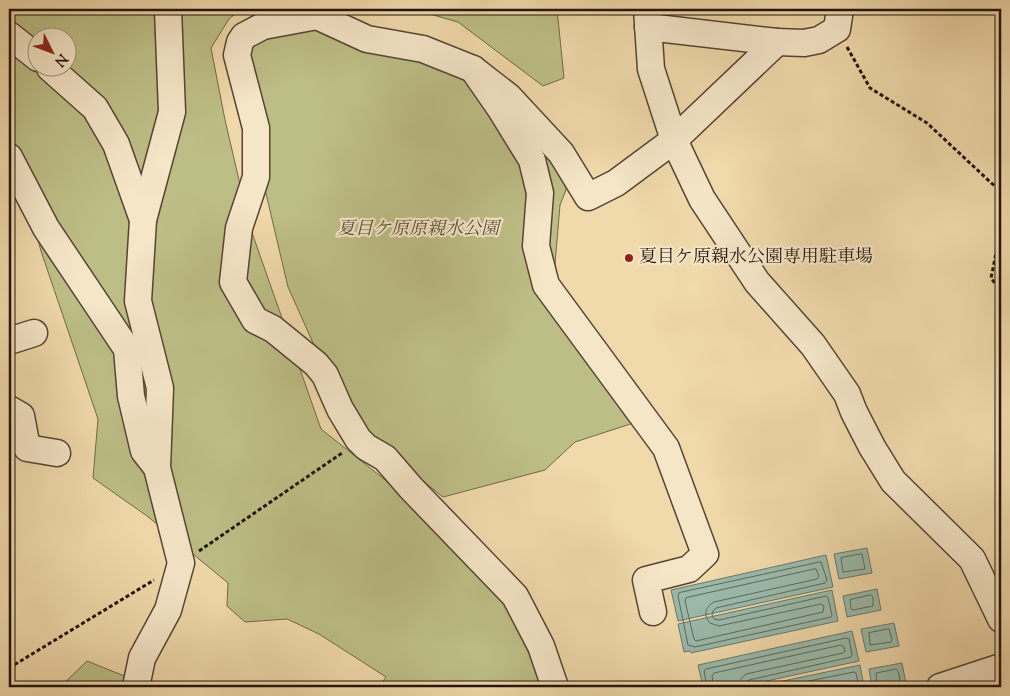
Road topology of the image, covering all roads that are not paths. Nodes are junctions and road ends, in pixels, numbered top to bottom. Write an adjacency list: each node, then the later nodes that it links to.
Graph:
1 (168, 9): 12 (street)
2 (312, 12): 8 (street); 22 (street)
3 (647, 18): 6 (street); 10 (street)
4 (839, 19): 6 (street)
5 (9, 35): 7 (street)
6 (777, 42): 10 (street)
7 (28, 50)
8 (473, 69): 10 (street); 18 (street)
9 (61, 78): 12 (street)
10 (674, 140): 19 (street)
11 (9, 157): 17 (street)
12 (143, 220): 17 (street)
13 (34, 333): 14 (street)
14 (9, 342)
15 (9, 409): 16 (street)
16 (57, 452)
17 (157, 468): 21 (street)
18 (653, 612)
19 (1001, 619)
20 (1001, 667): 23 (street)
21 (136, 687)
22 (555, 687)
23 (940, 687)

